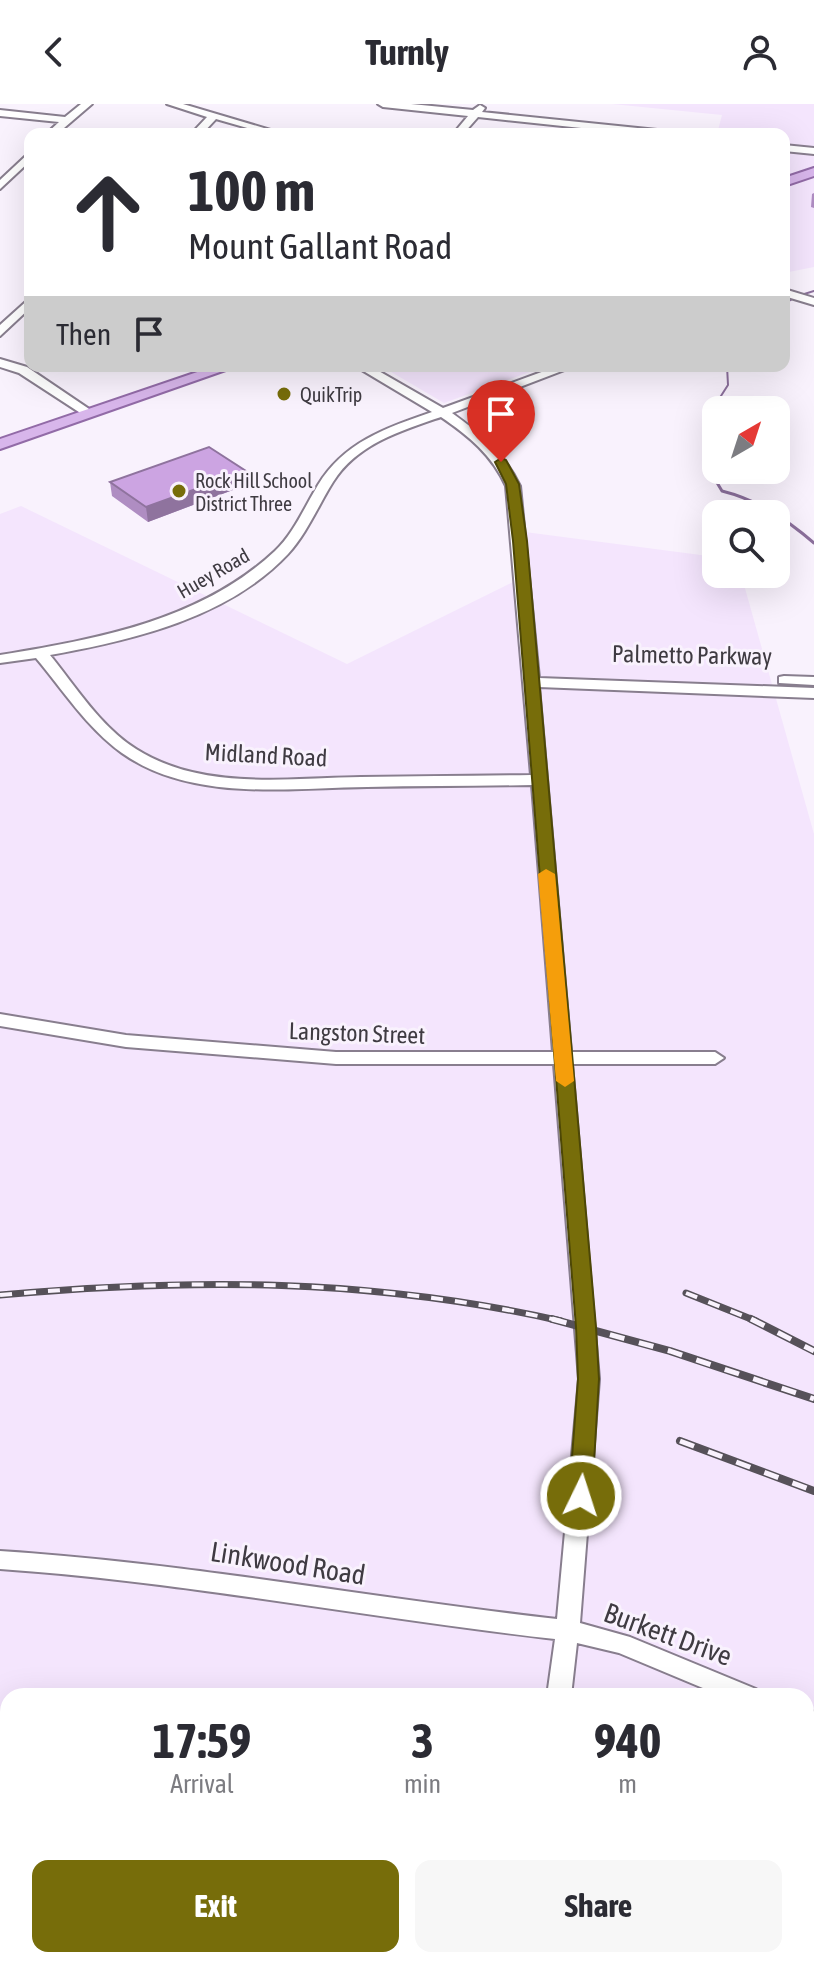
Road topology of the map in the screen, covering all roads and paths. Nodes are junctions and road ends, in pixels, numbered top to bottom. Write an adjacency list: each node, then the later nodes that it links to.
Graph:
1 (87, 104): 8 (street)
2 (172, 104): 7 (street)
3 (383, 104): 6 (street)
4 (484, 104): 6 (street)
5 (0, 113): 8 (street)
6 (475, 114): 12 (street); 13 (street)
7 (214, 116): 10 (street); 11 (street)
8 (66, 120): 9 (street)
9 (57, 128)
10 (202, 128)
11 (257, 128)
12 (463, 128)
13 (609, 128)
14 (790, 148): 15 (street)
15 (814, 150)
16 (24, 161): 19 (street)
17 (814, 172): 18 (main road)
18 (790, 180)
19 (0, 186)
20 (790, 294): 21 (street)
21 (814, 302)
22 (24, 307): 23 (street)
23 (0, 332)
24 (0, 363): 25 (street)
25 (24, 371)
26 (26, 372): 30 (street)
27 (212, 372): 30 (main road)
28 (371, 372): 31 (street)
29 (553, 372): 31 (street, Huey Road)
30 (89, 413): 32 (main road)
31 (440, 413): 33 (street, Huey Road); 36 (street)
32 (0, 444)
33 (40, 653): 34 (street, Huey Road); 39 (street, Midland Road)
34 (0, 659)
35 (814, 681): 37 (street, Palmetto Parkway)
36 (531, 682): 37 (street, Palmetto Parkway); 39 (street)
37 (570, 682): 38 (street, Palmetto Parkway)
38 (814, 693)
39 (539, 780): 42 (street)
40 (0, 1020): 42 (street, Langston Street)
41 (715, 1058): 42 (street, Langston Street)
42 (562, 1059): 44 (street)
43 (0, 1560): 44 (street, Linkwood Road)
44 (567, 1630): 45 (street); 46 (street, Burkett Drive)
45 (560, 1688)
46 (729, 1688)

